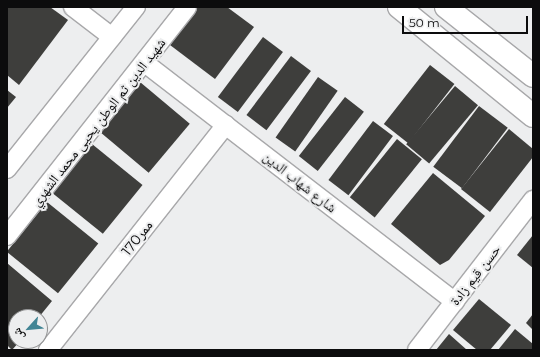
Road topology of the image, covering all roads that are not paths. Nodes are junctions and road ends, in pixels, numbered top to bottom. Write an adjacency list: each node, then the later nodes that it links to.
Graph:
1 (73, 7): 6 (street)
2 (136, 7): 6 (street)
3 (187, 7): 7 (street, شهيد الدين ثم الوطن يحيى محمد الشهري)
4 (399, 7): 9 (street)
5 (446, 7): 8 (street)
6 (112, 37): 11 (street)
7 (145, 63): 10 (street, شارع شهاب الدين); 13 (street, شهيد الدين ثم الوطن يحيى محمد الشهري)
8 (533, 76)
9 (533, 116)
10 (226, 125): 14 (street, شارع شهاب الدين); 15 (street, ممر170)
11 (7, 168)
12 (533, 200): 14 (street, حسن قيم زادة)
13 (7, 236)
14 (455, 302): 16 (street, حسن قيم زادة)
15 (48, 350)
16 (417, 350)

